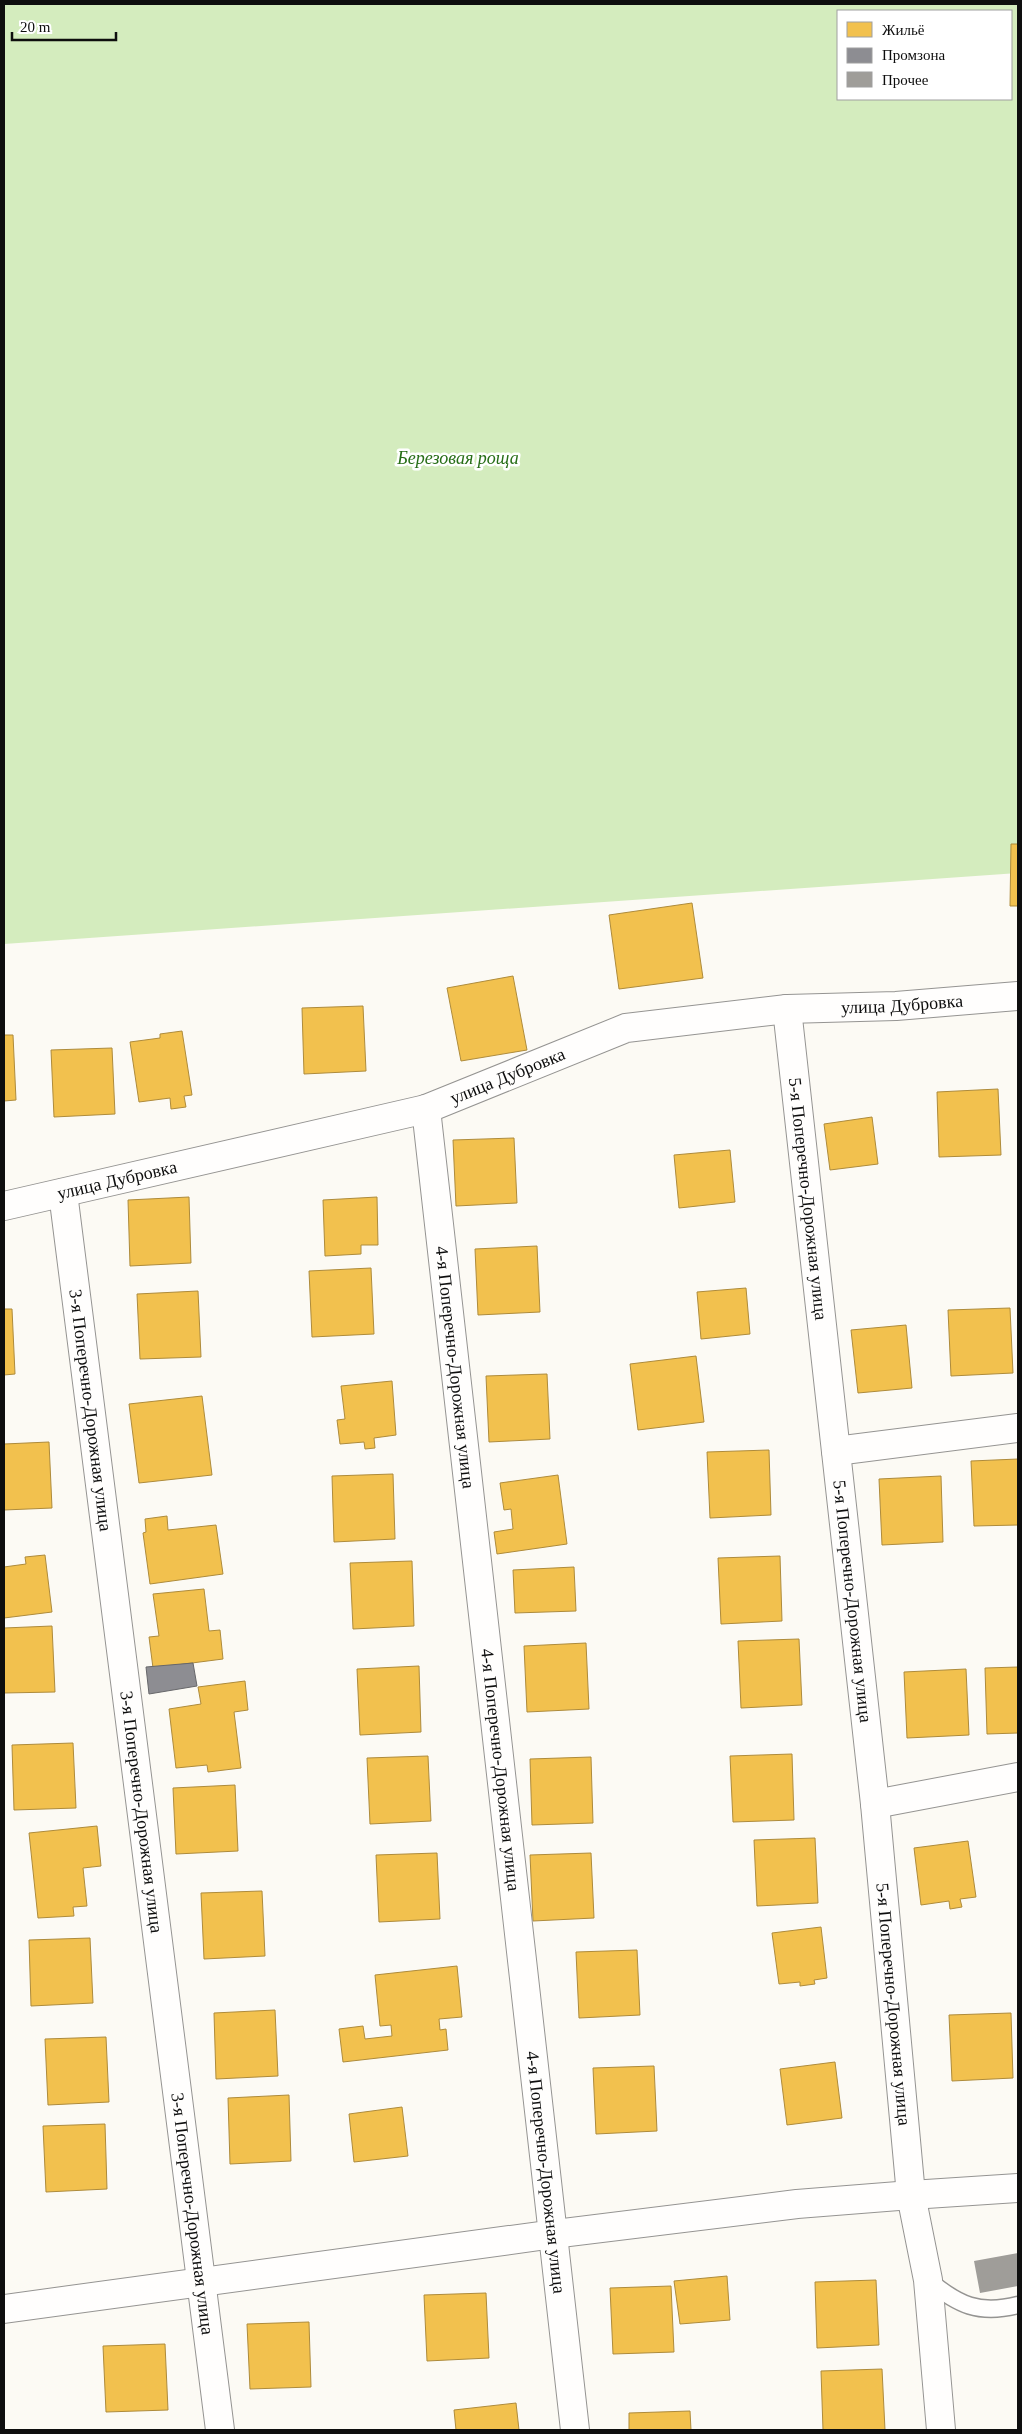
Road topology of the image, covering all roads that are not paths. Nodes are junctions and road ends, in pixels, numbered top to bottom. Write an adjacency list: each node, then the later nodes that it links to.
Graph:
1 (1018, 996): 2 (street, улица Дубровка)
2 (787, 1009): 3 (street, улица Дубровка); 7 (street, 5-я Поперечно-Дорожная улица)
3 (426, 1109): 4 (street, улица Дубровка); 12 (street, 4-я Поперечно-Дорожная улица)
4 (63, 1193): 5 (street, улица Дубровка); 14 (street, 3-я Поперечно-Дорожная улица)
5 (4, 1206)
6 (1018, 1428): 7 (street)
7 (836, 1451): 9 (street, 5-я Поперечно-Дорожная улица)
8 (1018, 1777): 9 (street)
9 (875, 1804): 11 (street, 5-я Поперечно-Дорожная улица)
10 (1018, 2188): 11 (street)
11 (911, 2195): 12 (street); 13 (street, 5-я Поперечно-Дорожная улица)
12 (554, 2234): 14 (street); 18 (street, 4-я Поперечно-Дорожная улица)
13 (928, 2280): 15 (lane); 19 (street)
14 (203, 2283): 16 (street); 17 (street, 3-я Поперечно-Дорожная улица)
15 (1018, 2305)
16 (4, 2309)
17 (220, 2430)
18 (575, 2430)
19 (941, 2430)

